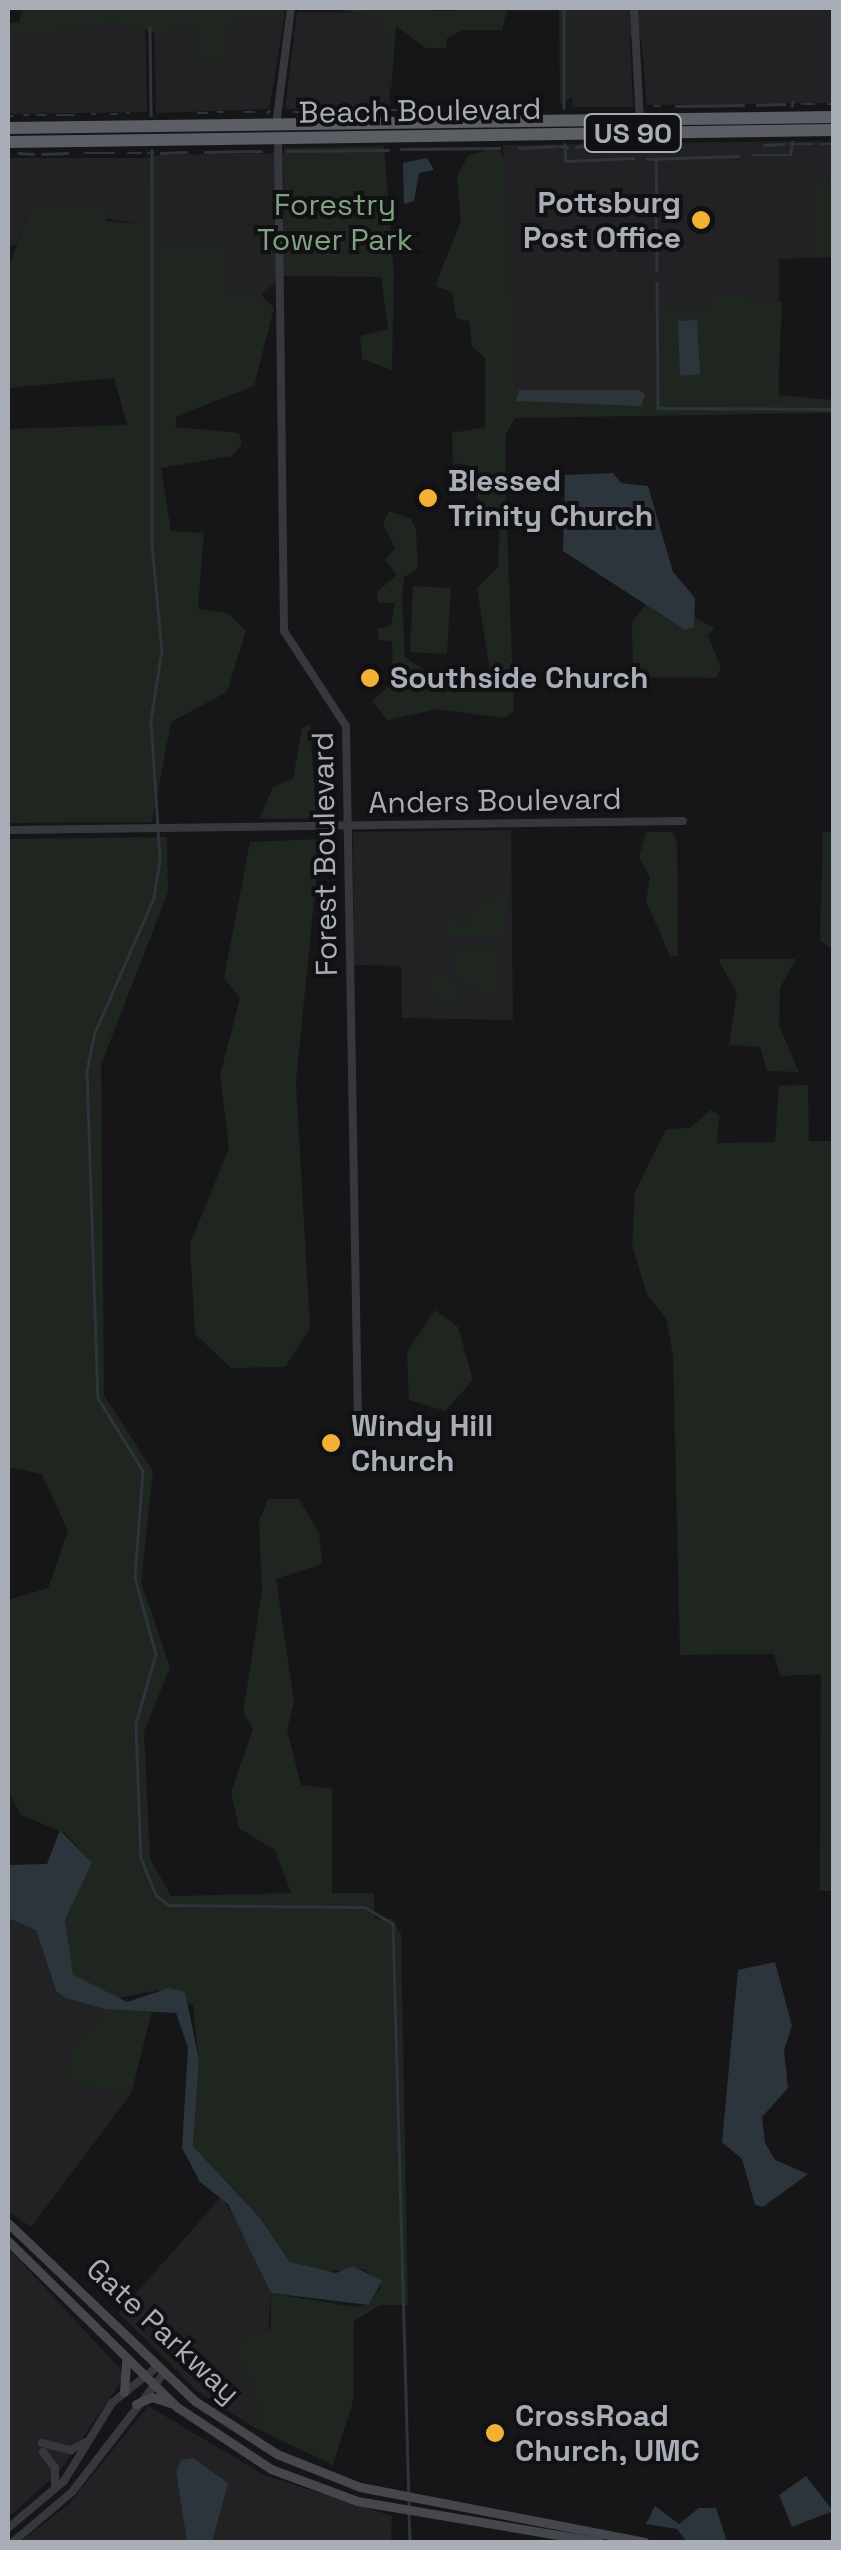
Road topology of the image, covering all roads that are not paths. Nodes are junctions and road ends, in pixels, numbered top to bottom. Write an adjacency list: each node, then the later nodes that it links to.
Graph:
1 (291, 8): 7 (street, Forest Boulevard)
2 (634, 8): 4 (street)
3 (834, 117): 4 (highway, US 90)
4 (640, 126): 6 (highway, Beach Boulevard / US 90); 7 (highway, Beach Boulevard / US 90)
5 (8, 128): 7 (highway, US 90)
6 (834, 130)
7 (277, 131): 8 (highway, Beach Boulevard / US 90); 10 (street, Forest Boulevard)
8 (8, 142)
9 (683, 822): 10 (street, Anders Boulevard)
10 (347, 826): 11 (street, Anders Boulevard); 12 (street, Forest Boulevard)
11 (8, 830)
12 (358, 1420)
13 (8, 2222): 16 (main road, Gate Parkway)
14 (8, 2241): 15 (main road, Gate Parkway)
15 (120, 2349): 17 (main road, Gate Parkway); 18 (main road)
16 (161, 2369): 17 (street); 26 (main road, Gate Parkway)
17 (150, 2380): 18 (street); 19 (street); 20 (main road, Gate Parkway)
18 (124, 2392): 21 (street)
19 (136, 2404): 20 (main road); 24 (street)
20 (177, 2407): 25 (main road, Gate Parkway)
21 (90, 2440): 22 (street); 22 (street)
22 (53, 2490): 23 (street)
23 (8, 2528)
24 (13, 2542)
25 (600, 2542)
26 (645, 2542)

